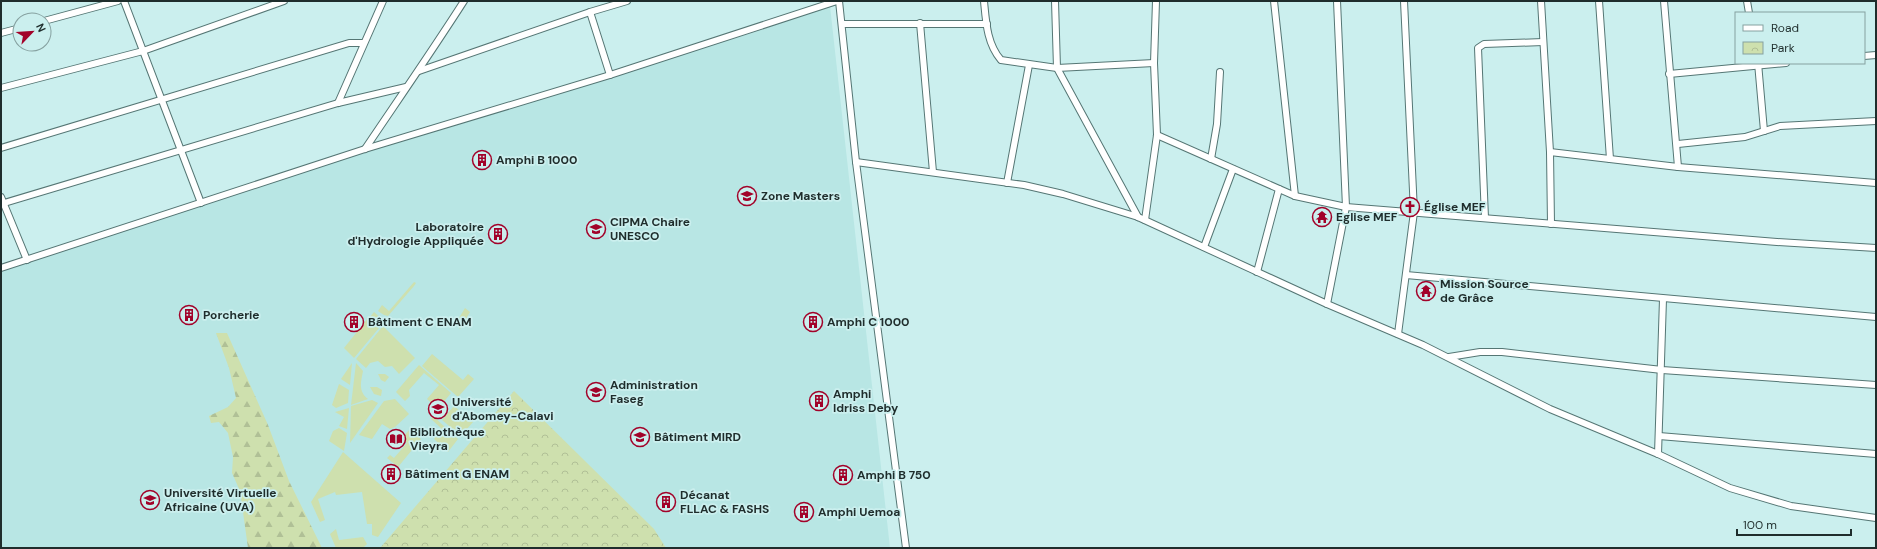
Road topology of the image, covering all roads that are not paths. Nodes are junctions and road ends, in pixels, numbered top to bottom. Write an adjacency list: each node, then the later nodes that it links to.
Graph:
1 (118, 1): 21 (street)
2 (124, 1): 29 (street)
3 (284, 1): 29 (street)
4 (383, 1): 28 (street)
5 (464, 1): 36 (street)
6 (628, 1): 18 (street)
7 (838, 1): 23 (street); 39 (street)
8 (984, 1): 24 (street)
9 (1055, 1): 35 (street)
10 (1156, 1): 32 (street)
11 (1274, 1): 61 (street)
12 (1337, 1): 64 (street)
13 (1404, 1): 65 (street)
14 (1541, 1): 27 (street)
15 (1599, 1): 53 (street)
16 (1664, 1): 38 (street)
17 (1747, 1): 20 (street)
18 (610, 3): 19 (street)
19 (590, 12): 36 (street); 39 (street)
20 (1749, 12)
21 (52, 19)
22 (920, 23): 23 (street); 24 (street); 57 (street)
23 (842, 24): 54 (street)
24 (987, 24): 34 (street)
25 (12, 30): 26 (street)
26 (1, 33)
27 (1543, 42): 51 (street); 67 (street)
28 (363, 43): 42 (street); 43 (street)
29 (143, 51): 41 (street); 42 (street)
30 (1876, 55): 31 (street)
31 (1865, 56)
32 (1154, 63): 35 (street); 46 (street)
33 (1758, 64): 38 (street); 45 (street)
34 (1029, 65): 35 (street); 58 (street)
35 (1057, 68): 66 (street)
36 (419, 71): 40 (street)
37 (1220, 72): 52 (street)
38 (1669, 74): 47 (street)
39 (610, 75): 49 (street)
40 (406, 87): 43 (street); 49 (street)
41 (1, 88)
42 (163, 100): 48 (street); 50 (street)
43 (338, 103): 50 (street)
44 (1876, 121): 45 (street)
45 (1764, 131): 47 (street)
46 (1157, 135): 52 (street); 68 (street)
47 (1678, 144): 55 (street)
48 (1, 148)
49 (365, 150): 63 (street)
50 (182, 151): 62 (street); 63 (street)
51 (1550, 152): 53 (street); 69 (street)
52 (1211, 159): 56 (street)
53 (1610, 159): 55 (street)
54 (856, 162): 57 (street); 87 (street)
55 (1678, 167): 59 (street)
56 (1233, 169): 60 (street); 70 (street)
57 (933, 172): 58 (street)
58 (1007, 183): 66 (street)
59 (1876, 183)
60 (1279, 189): 61 (street); 74 (street)
61 (1295, 196): 64 (street)
62 (2, 201): 72 (street)
63 (201, 203): 72 (street)
64 (1346, 207): 65 (street); 77 (street)
65 (1414, 212): 67 (street); 75 (street)
66 (1138, 217): 68 (street)
67 (1485, 218): 69 (street)
68 (1145, 220): 70 (street)
69 (1551, 224): 71 (street)
70 (1204, 247): 74 (street)
71 (1876, 248)
72 (27, 260): 73 (street)
73 (1, 268)
74 (1257, 272): 77 (street)
75 (1406, 275): 76 (street); 79 (street)
76 (1663, 299): 78 (street); 81 (street)
77 (1327, 304): 79 (street)
78 (1876, 317)
79 (1398, 334): 80 (street)
80 (1449, 357): 81 (street); 84 (street)
81 (1662, 370): 82 (street); 83 (street)
82 (1876, 385)
83 (1659, 436): 84 (street); 85 (street)
84 (1658, 454): 86 (street)
85 (1876, 454)
86 (1876, 517)
87 (906, 548)

